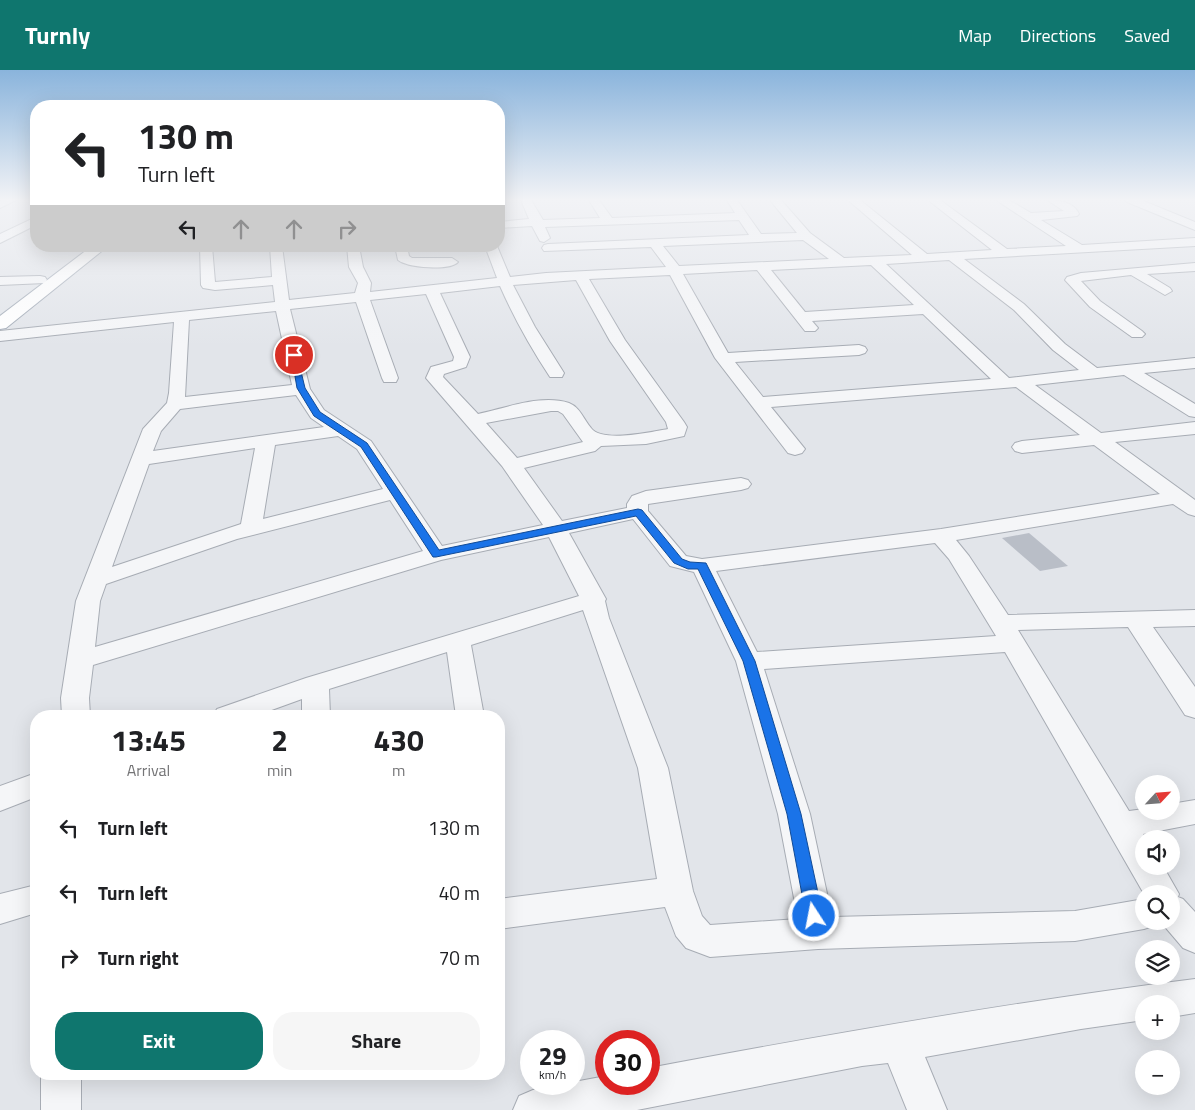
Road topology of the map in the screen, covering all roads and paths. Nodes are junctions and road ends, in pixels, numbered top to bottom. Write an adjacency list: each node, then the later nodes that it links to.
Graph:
1 (548, 249): 21 (street)
2 (630, 249): 21 (street)
3 (657, 249): 24 (street)
4 (823, 249): 20 (street)
5 (912, 249): 17 (street)
6 (998, 249): 15 (street)
7 (1070, 249): 15 (street)
8 (80, 252): 27 (main road)
9 (94, 252): 38 (main road)
10 (206, 252): 28 (street)
11 (277, 252): 28 (street)
12 (354, 252): 33 (street)
13 (403, 252): 19 (street)
14 (493, 252): 30 (street)
15 (1004, 253): 16 (street)
16 (951, 256): 17 (street); 46 (street)
17 (924, 258): 18 (street)
18 (874, 260): 20 (street); 36 (street)
19 (452, 262)
20 (841, 262): 22 (street)
21 (554, 263): 26 (street); 30 (street)
22 (760, 266): 24 (street); 36 (street)
23 (1195, 267): 25 (street)
24 (674, 270): 26 (street); 42 (street)
25 (1132, 271): 32 (street); 39 (street)
26 (580, 275): 58 (street)
27 (40, 280): 29 (street); 35 (main road)
28 (279, 280): 34 (street)
29 (0, 281)
30 (504, 282): 31 (street); 45 (street)
31 (431, 289): 33 (street); 53 (street)
32 (1165, 291)
33 (362, 296): 34 (street); 47 (street)
34 (282, 305): 37 (street); 49 (street)
35 (0, 308)
36 (926, 309): 48 (street)
37 (182, 316): 40 (street); 51 (street)
38 (0, 324)
39 (1137, 334)
40 (0, 336)
41 (859, 350): 42 (street)
42 (723, 358): 50 (street)
43 (1195, 363): 44 (street)
44 (1128, 371): 46 (street); 52 (street)
45 (556, 373)
46 (1094, 374): 48 (street)
47 (390, 378)
48 (1012, 383): 50 (street); 56 (street)
49 (301, 388): 51 (street); 55 (street)
50 (758, 403): 60 (street)
51 (176, 404): 61 (street)
52 (1195, 412)
53 (475, 420): 58 (street); 62 (street)
54 (1195, 428): 56 (street)
55 (340, 430): 57 (street); 64 (street)
56 (1096, 438): 59 (street); 65 (street)
57 (266, 441): 61 (street); 68 (street)
58 (596, 441): 62 (street)
59 (1022, 447)
60 (795, 448)
61 (141, 459): 73 (street)
62 (513, 464): 69 (street)
63 (741, 484): 67 (street)
64 (396, 492): 68 (street); 71 (street)
65 (1178, 497): 66 (street); 70 (street)
66 (1195, 510)
67 (638, 512): 69 (street); 72 (street)
68 (251, 528): 73 (street)
69 (556, 528): 71 (street); 74 (street)
70 (941, 536): 72 (street); 77 (street)
71 (436, 554): 79 (street)
72 (702, 566): 80 (street)
73 (96, 580): 79 (street)
74 (594, 599): 78 (street); 92 (street)
75 (1195, 618): 76 (street)
76 (1135, 619): 77 (street); 82 (street)
77 (1007, 633): 80 (street); 90 (street)
78 (458, 641): 81 (street); 86 (street)
79 (79, 660): 83 (street)
80 (749, 661): 98 (street)
81 (315, 684): 84 (street); 85 (street)
82 (1195, 708)
83 (76, 710)
84 (244, 710)
85 (316, 710)
86 (469, 710)
87 (30, 787): 88 (street)
88 (0, 799)
89 (1195, 812): 90 (street)
90 (1121, 825): 91 (street)
91 (1135, 848)
92 (676, 891): 94 (street); 98 (street)
93 (30, 901): 95 (street)
94 (505, 907)
95 (0, 909)
96 (1135, 916): 98 (street)
97 (1180, 920): 99 (street)
98 (818, 934)
99 (1195, 937)
100 (1195, 996): 101 (street)
101 (899, 1043): 104 (street); 105 (street)
102 (61, 1080): 103 (street)
103 (61, 1110)
104 (533, 1110)
105 (927, 1110)

